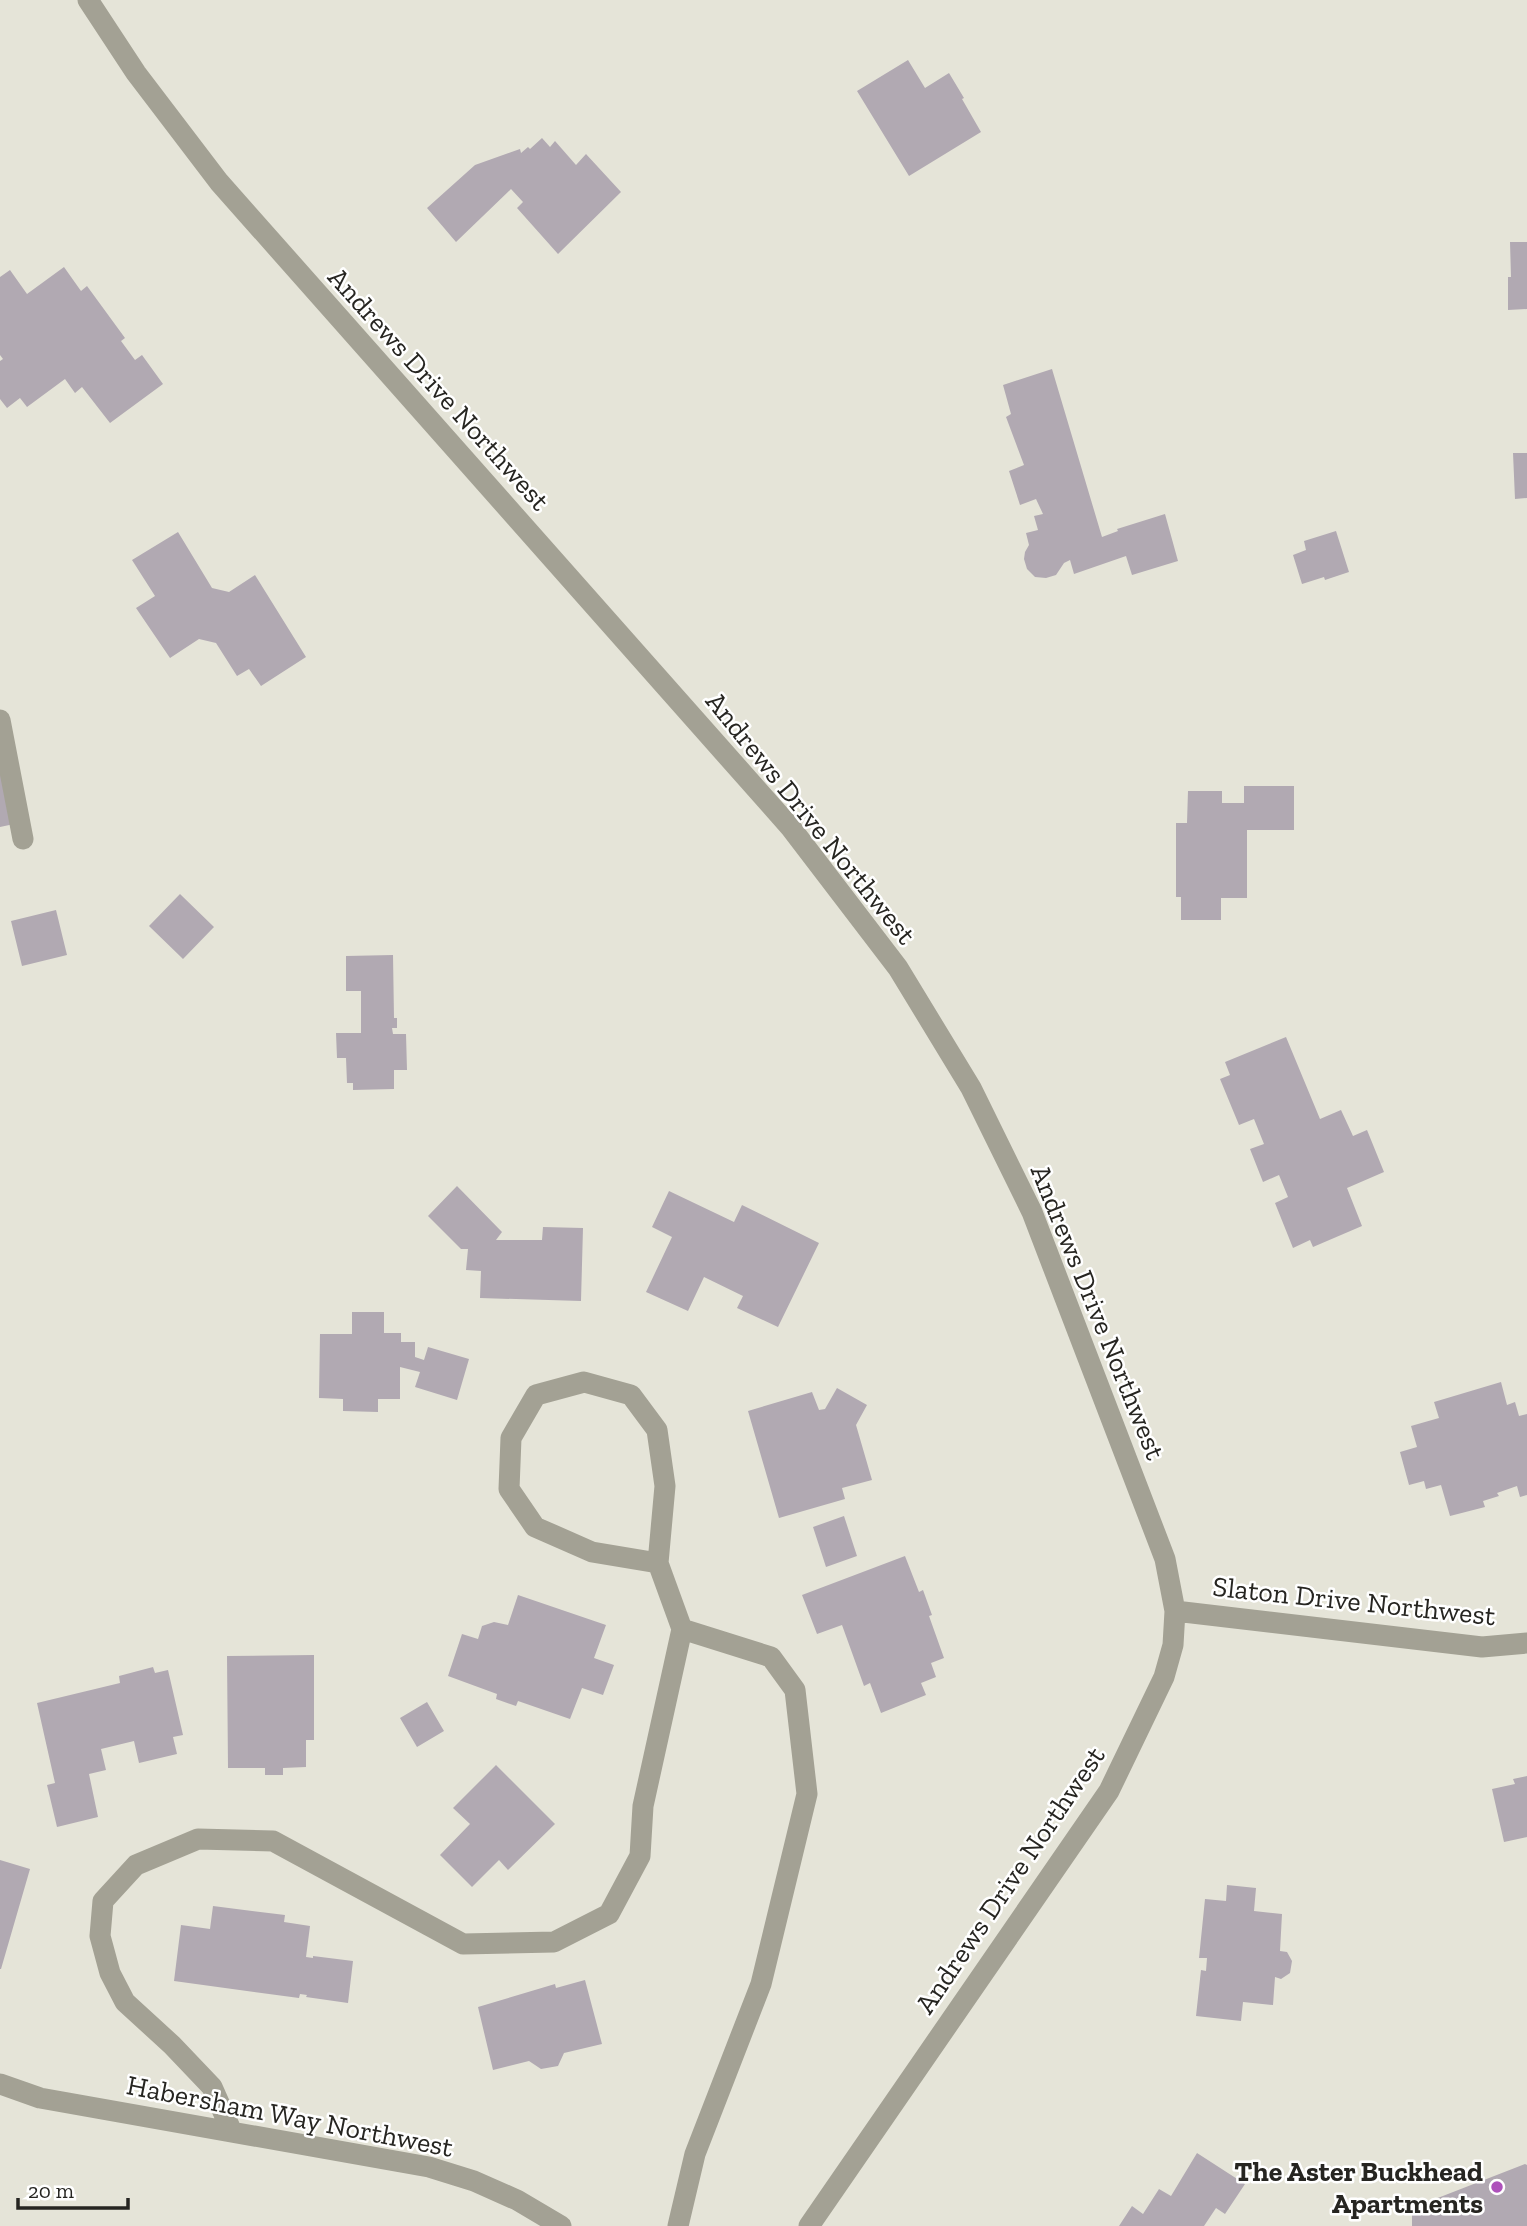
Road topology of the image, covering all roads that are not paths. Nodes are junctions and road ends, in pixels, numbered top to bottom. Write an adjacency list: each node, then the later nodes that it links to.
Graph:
1 (88, 0): 5 (street, Andrews Drive Northwest)
2 (0, 720): 3 (street)
3 (23, 839)
4 (658, 1563): 4 (street); 6 (street)
5 (1175, 1611): 7 (street, Slaton Drive Northwest); 12 (street, Andrews Drive Northwest)
6 (682, 1629): 9 (street); 11 (street)
7 (1527, 1643)
8 (0, 2084): 9 (street, Habersham Way Northwest)
9 (232, 2132): 10 (street, Habersham Way Northwest)
10 (561, 2226)
11 (678, 2226)
12 (809, 2226)

